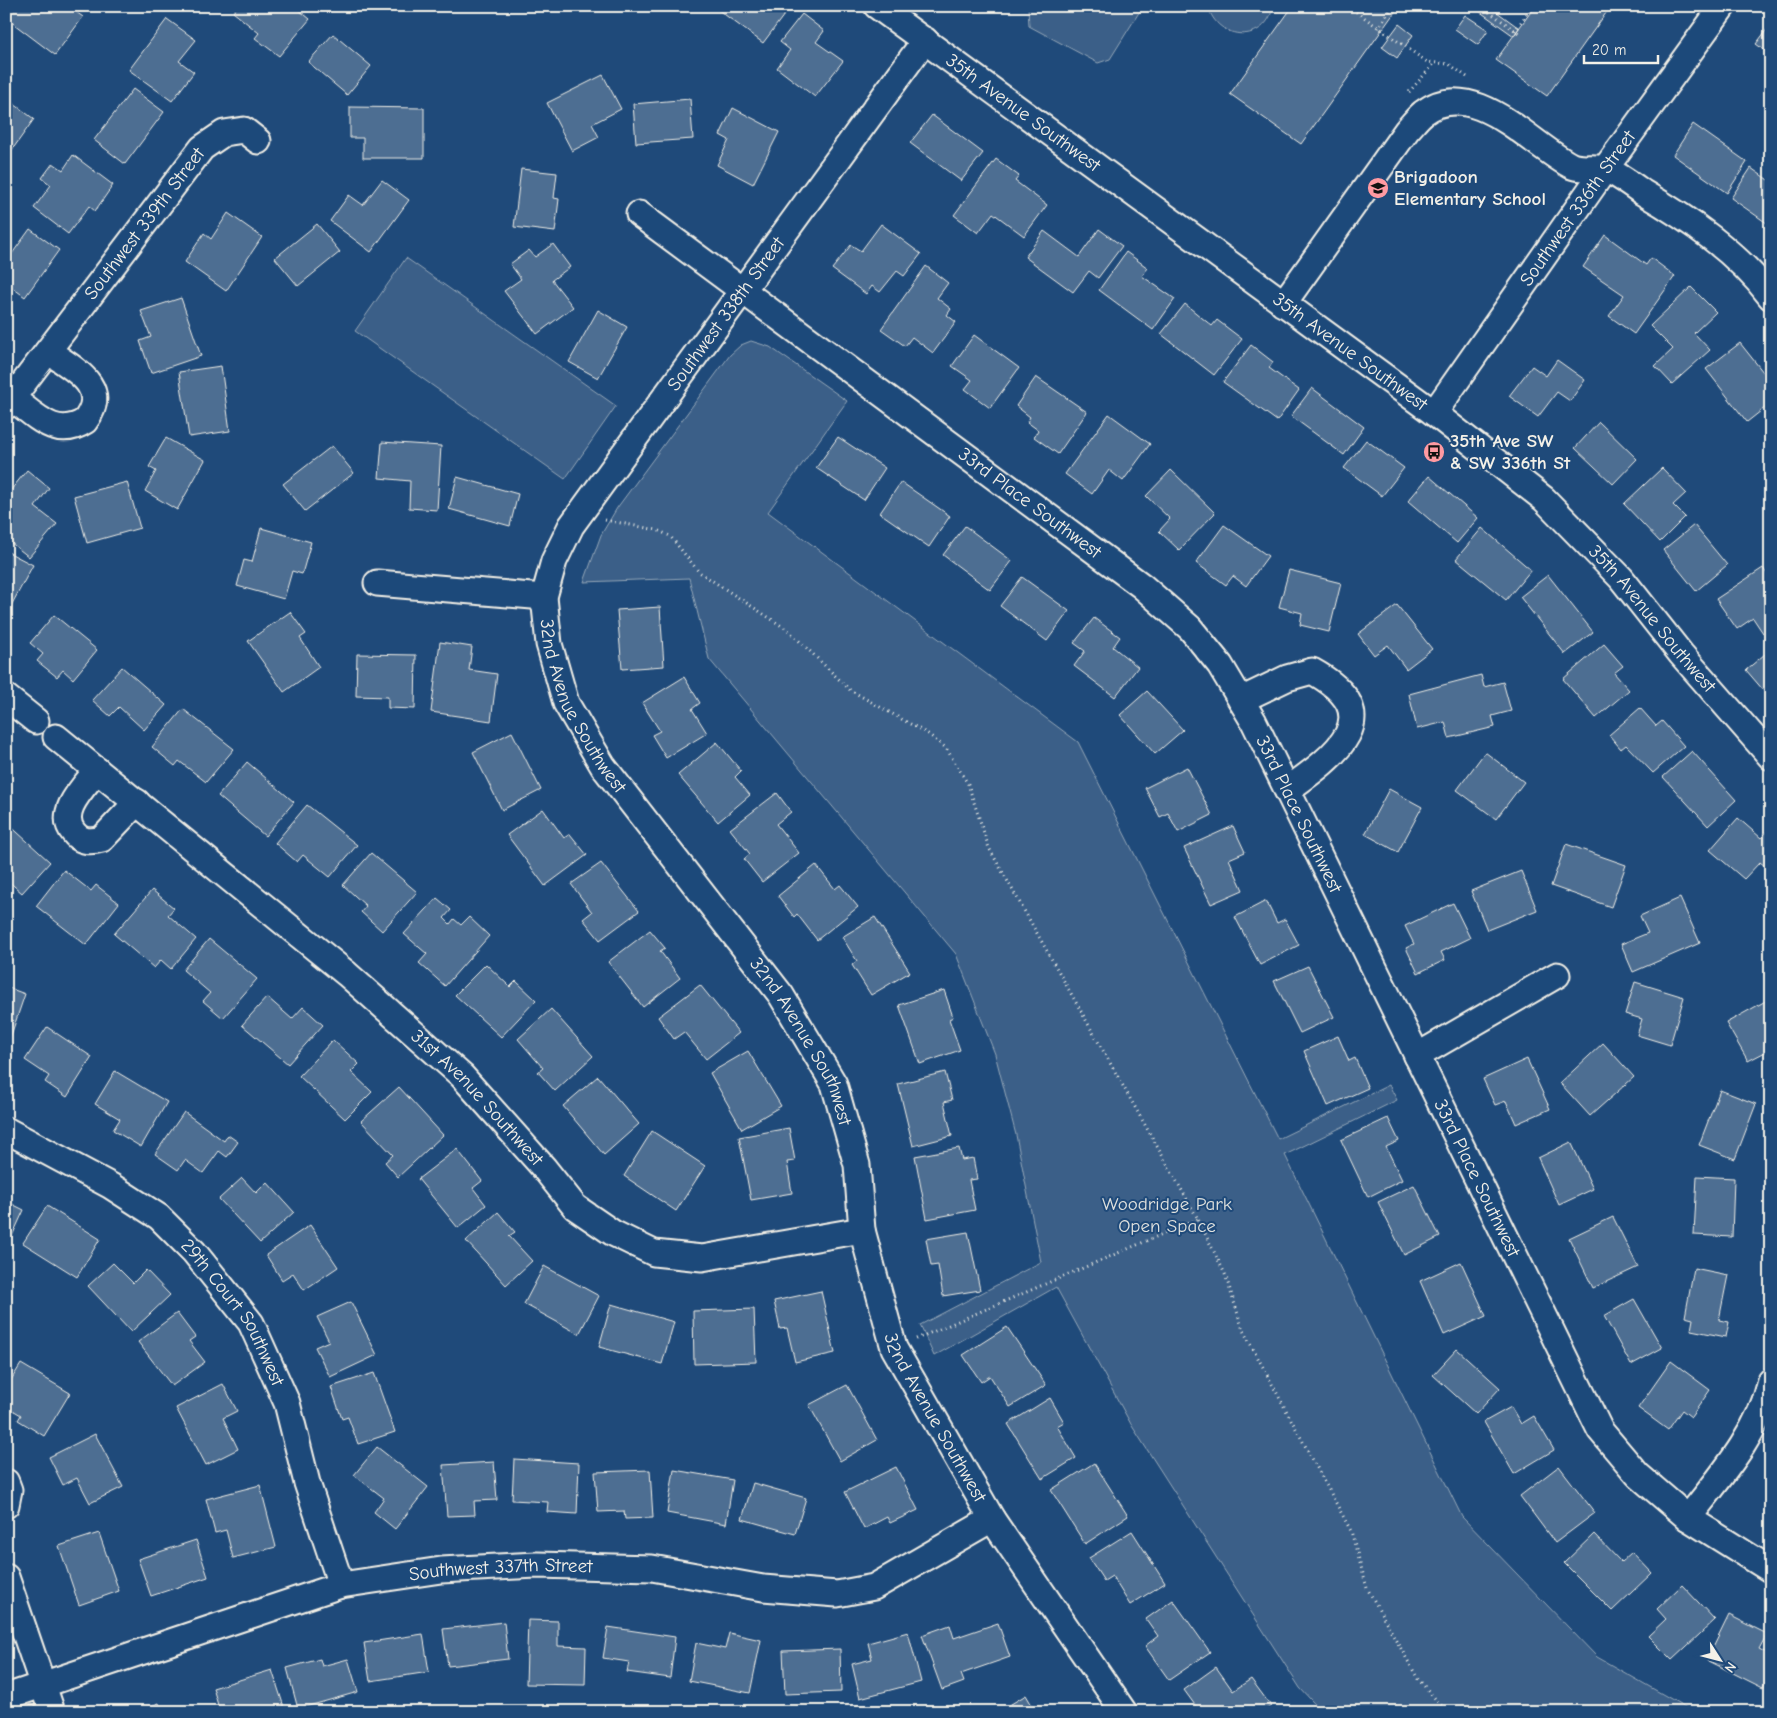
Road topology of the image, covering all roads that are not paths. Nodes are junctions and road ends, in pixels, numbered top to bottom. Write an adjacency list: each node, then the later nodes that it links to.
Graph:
1 (877, 6): 3 (street, 35th Avenue Southwest)
2 (1723, 6): 5 (street, Southwest 336th Street)
3 (925, 40): 7 (street, Southwest 338th Street); 9 (street, 35th Avenue Southwest)
4 (258, 141): 10 (street, Southwest 339th Street)
5 (1605, 169): 8 (street); 9 (street); 12 (street, Southwest 336th Street)
6 (639, 214): 7 (street, 33rd Place Southwest)
7 (742, 292): 14 (street, Southwest 338th Street); 16 (street, 33rd Place Southwest)
8 (1771, 296)
9 (1284, 304): 12 (street, 35th Avenue Southwest)
10 (48, 351): 11 (street, Southwest 339th Street); 11 (street, Southwest 339th Street)
11 (9, 402)
12 (1434, 413): 19 (street, 35th Avenue Southwest)
13 (377, 583): 14 (street)
14 (544, 597): 26 (street, 32nd Avenue Southwest)
15 (6, 697): 17 (street)
16 (1241, 700): 21 (street, 33rd Place Southwest); 21 (street)
17 (36, 721)
18 (56, 737): 20 (street, 31st Avenue Southwest)
19 (1771, 757)
20 (98, 770): 22 (street, 31st Avenue Southwest); 22 (street)
21 (1287, 790): 24 (street, 33rd Place Southwest)
22 (137, 802): 26 (street, 31st Avenue Southwest)
23 (1557, 975): 24 (street)
24 (1417, 1056): 30 (street, 33rd Place Southwest)
25 (6, 1130): 34 (street, 29th Court Southwest)
26 (862, 1230): 31 (street, 32nd Avenue Southwest)
27 (1771, 1381): 30 (street)
28 (6, 1482): 29 (street)
29 (6, 1505)
30 (1688, 1518): 32 (street, 33rd Place Southwest)
31 (992, 1519): 34 (street, Southwest 337th Street); 38 (street, 32nd Avenue Southwest)
32 (1771, 1570)
33 (6, 1577): 35 (street)
34 (341, 1585): 35 (street, Southwest 337th Street)
35 (42, 1686): 36 (street, Southwest 337th Street); 37 (street)
36 (6, 1697)
37 (52, 1712)
38 (1124, 1712)

